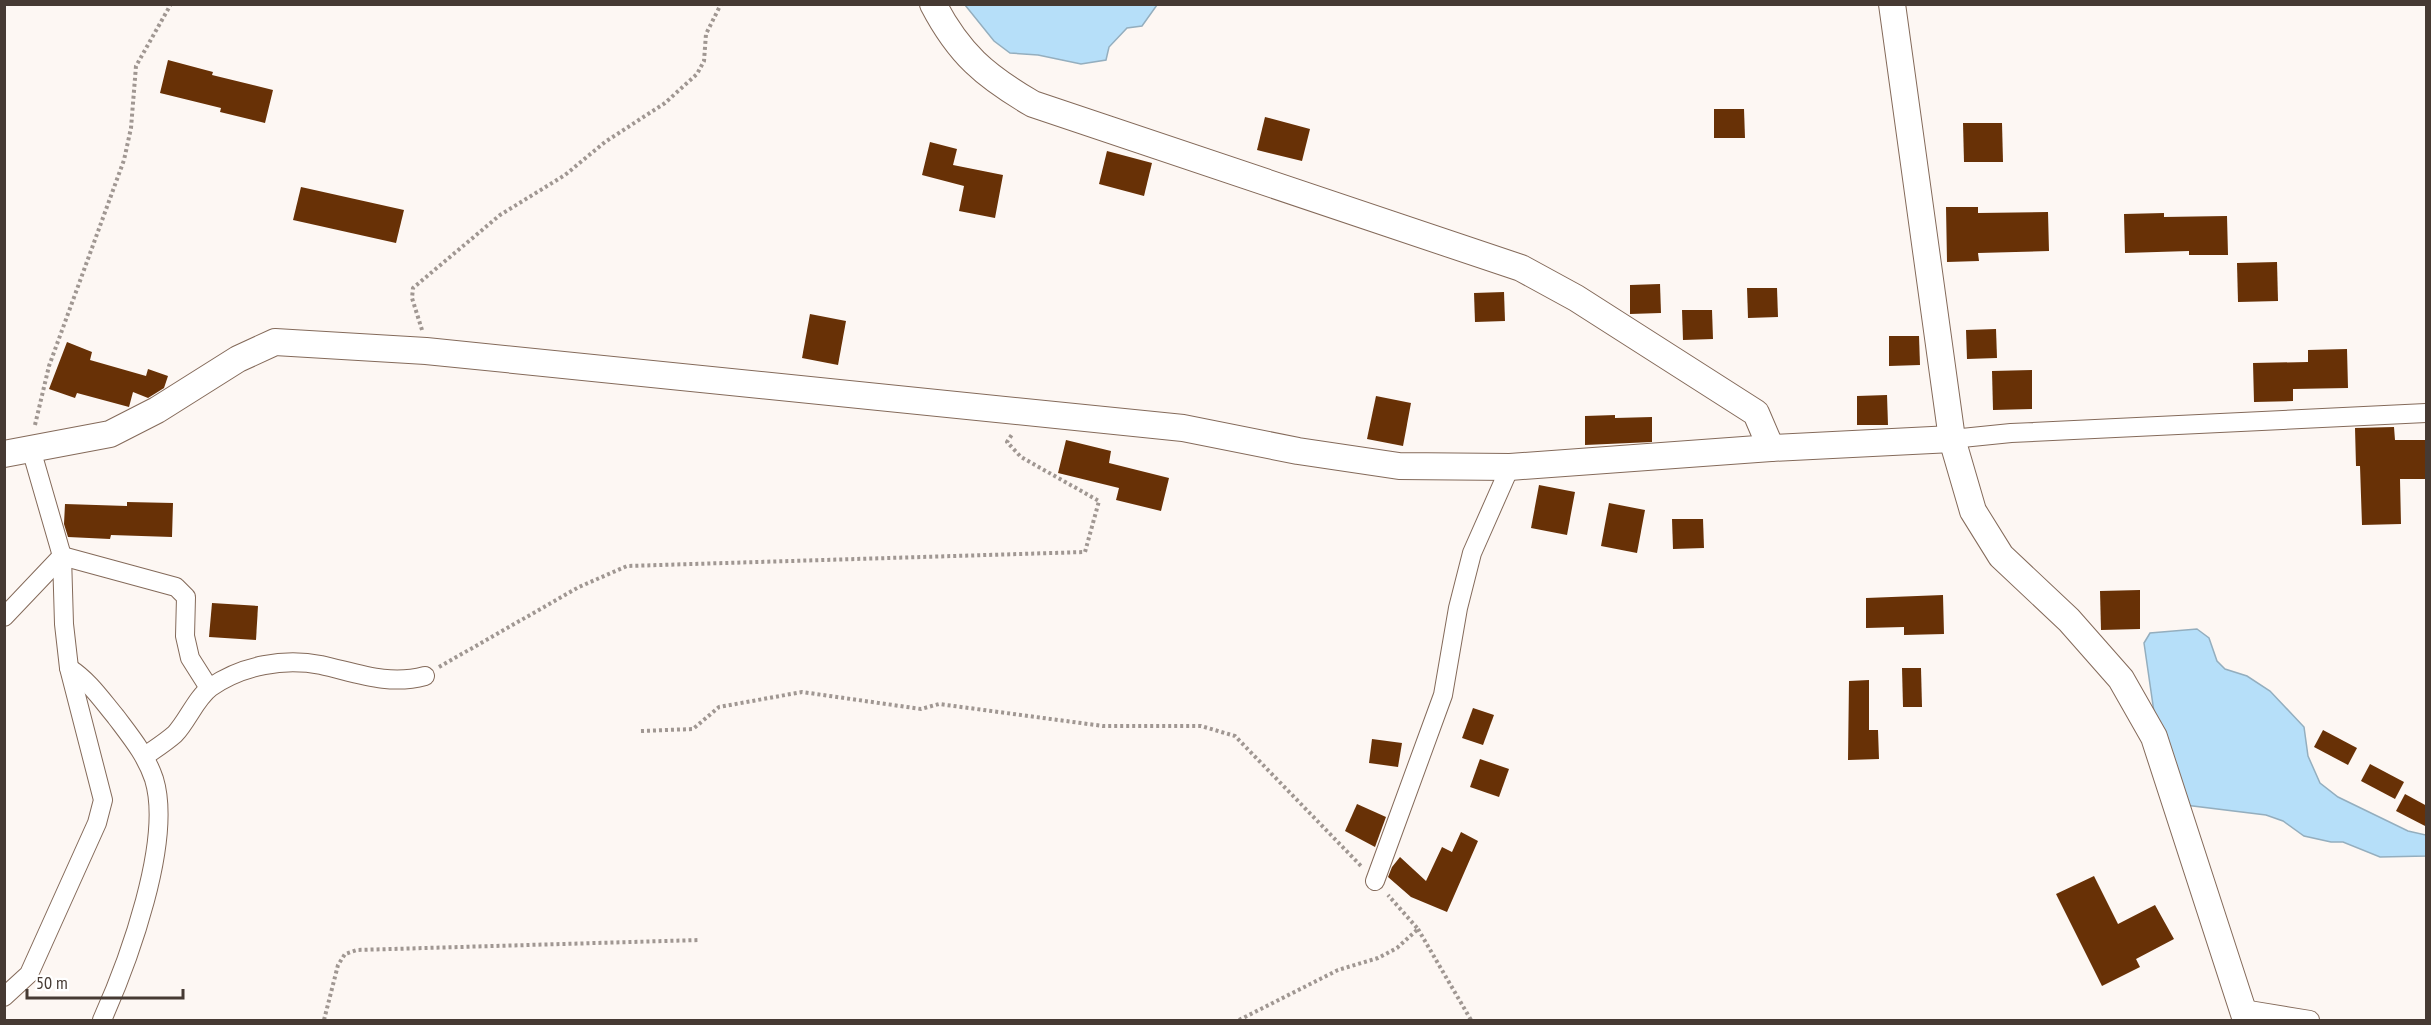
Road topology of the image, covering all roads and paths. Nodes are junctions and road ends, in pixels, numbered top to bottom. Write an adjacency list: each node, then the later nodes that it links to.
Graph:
1 (171, 4): 10 (path)
2 (721, 4): 5 (path)
3 (933, 4): 9 (street)
4 (1892, 4): 8 (street)
5 (426, 351): 6 (street); 10 (street)
6 (1024, 411): 12 (street); 16 (path)
7 (2427, 413): 8 (street)
8 (1952, 439): 9 (street); 24 (street)
9 (1772, 448): 12 (street)
10 (32, 449): 11 (street); 13 (street)
11 (4, 454)
12 (1510, 467): 20 (street)
13 (62, 556): 14 (street); 15 (street); 17 (street)
14 (4, 617)
15 (69, 668): 19 (street); 23 (street)
16 (425, 676): 17 (street)
17 (209, 688): 19 (street)
18 (641, 731): 20 (path)
19 (146, 756): 25 (street)
20 (1375, 881): 21 (path)
21 (1418, 929): 27 (path); 28 (path)
22 (699, 940): 26 (path)
23 (4, 997)
24 (2245, 1015): 29 (street)
25 (102, 1020)
26 (324, 1020)
27 (1239, 1020)
28 (1471, 1020)
29 (2310, 1020)

